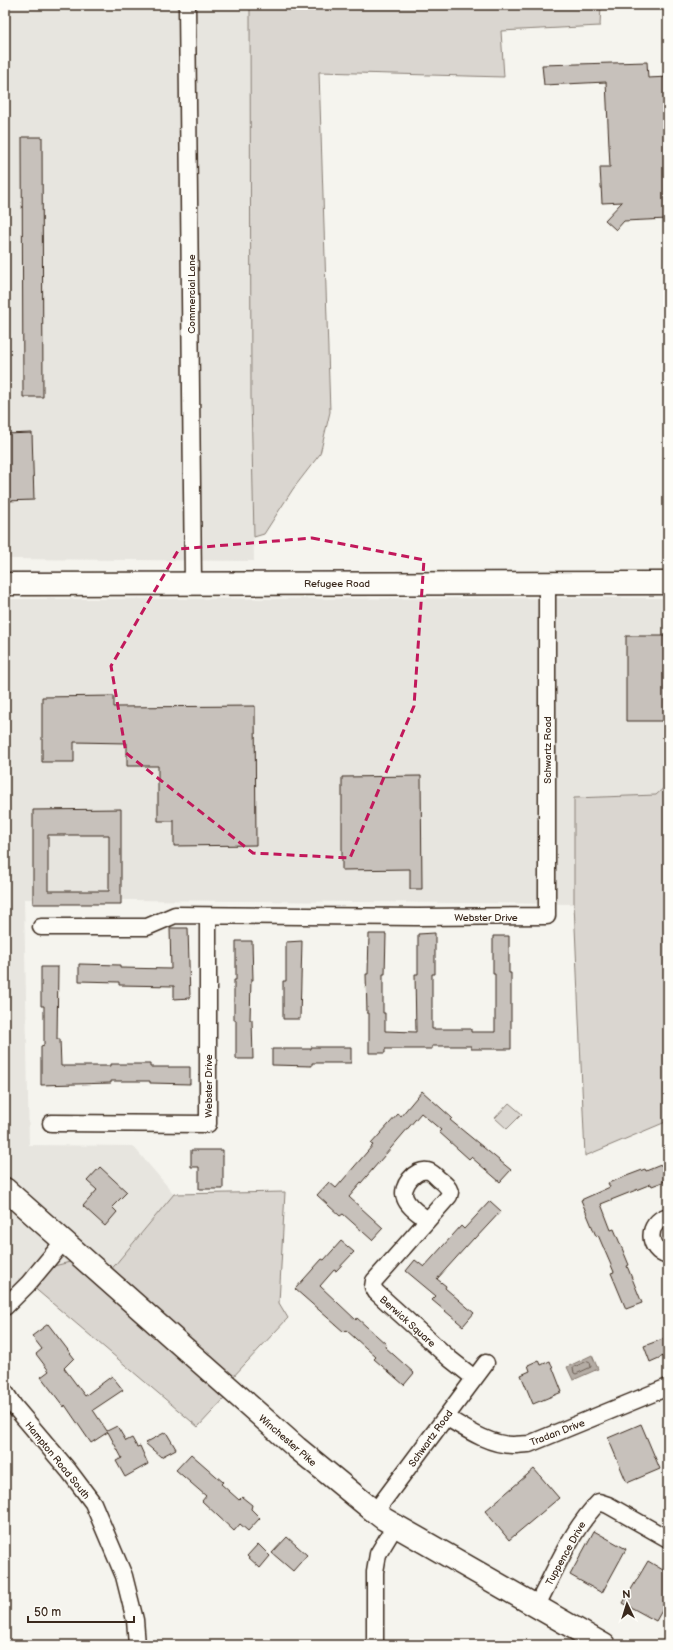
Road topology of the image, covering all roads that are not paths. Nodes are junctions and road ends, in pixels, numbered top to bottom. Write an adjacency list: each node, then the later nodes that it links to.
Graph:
1 (187, 5): 2 (street, Commercial Lane)
2 (193, 583): 4 (main road, Refugee Road); 5 (main road, Refugee Road)
3 (668, 583): 5 (main road, Refugee Road)
4 (5, 584)
5 (547, 584): 7 (street, Schwartz Road)
6 (208, 916): 7 (street, Webster Drive); 8 (street, Webster Drive); 9 (street, Webster Drive)
7 (547, 916)
8 (41, 927)
9 (51, 1123)
10 (5, 1189): 13 (main road, Winchester Pike)
11 (668, 1216): 14 (street)
12 (426, 1220): 17 (street, Berwick Square)
13 (63, 1242): 15 (street); 21 (main road, Winchester Pike)
14 (668, 1256)
15 (5, 1307)
16 (486, 1363): 17 (street, Schwartz Road)
17 (474, 1378): 20 (street, Schwartz Road)
18 (668, 1387): 20 (street, Tradan Drive)
19 (5, 1392): 25 (street, Hampton Road South)
20 (446, 1417): 21 (street, Schwartz Road)
21 (375, 1512): 22 (main road, Winchester Pike)
22 (396, 1526): 24 (main road, Winchester Pike); 26 (street)
23 (668, 1539): 24 (street, Tuppence Drive)
24 (536, 1607): 27 (main road, Winchester Pike)
25 (137, 1645)
26 (375, 1645)
27 (604, 1645)

